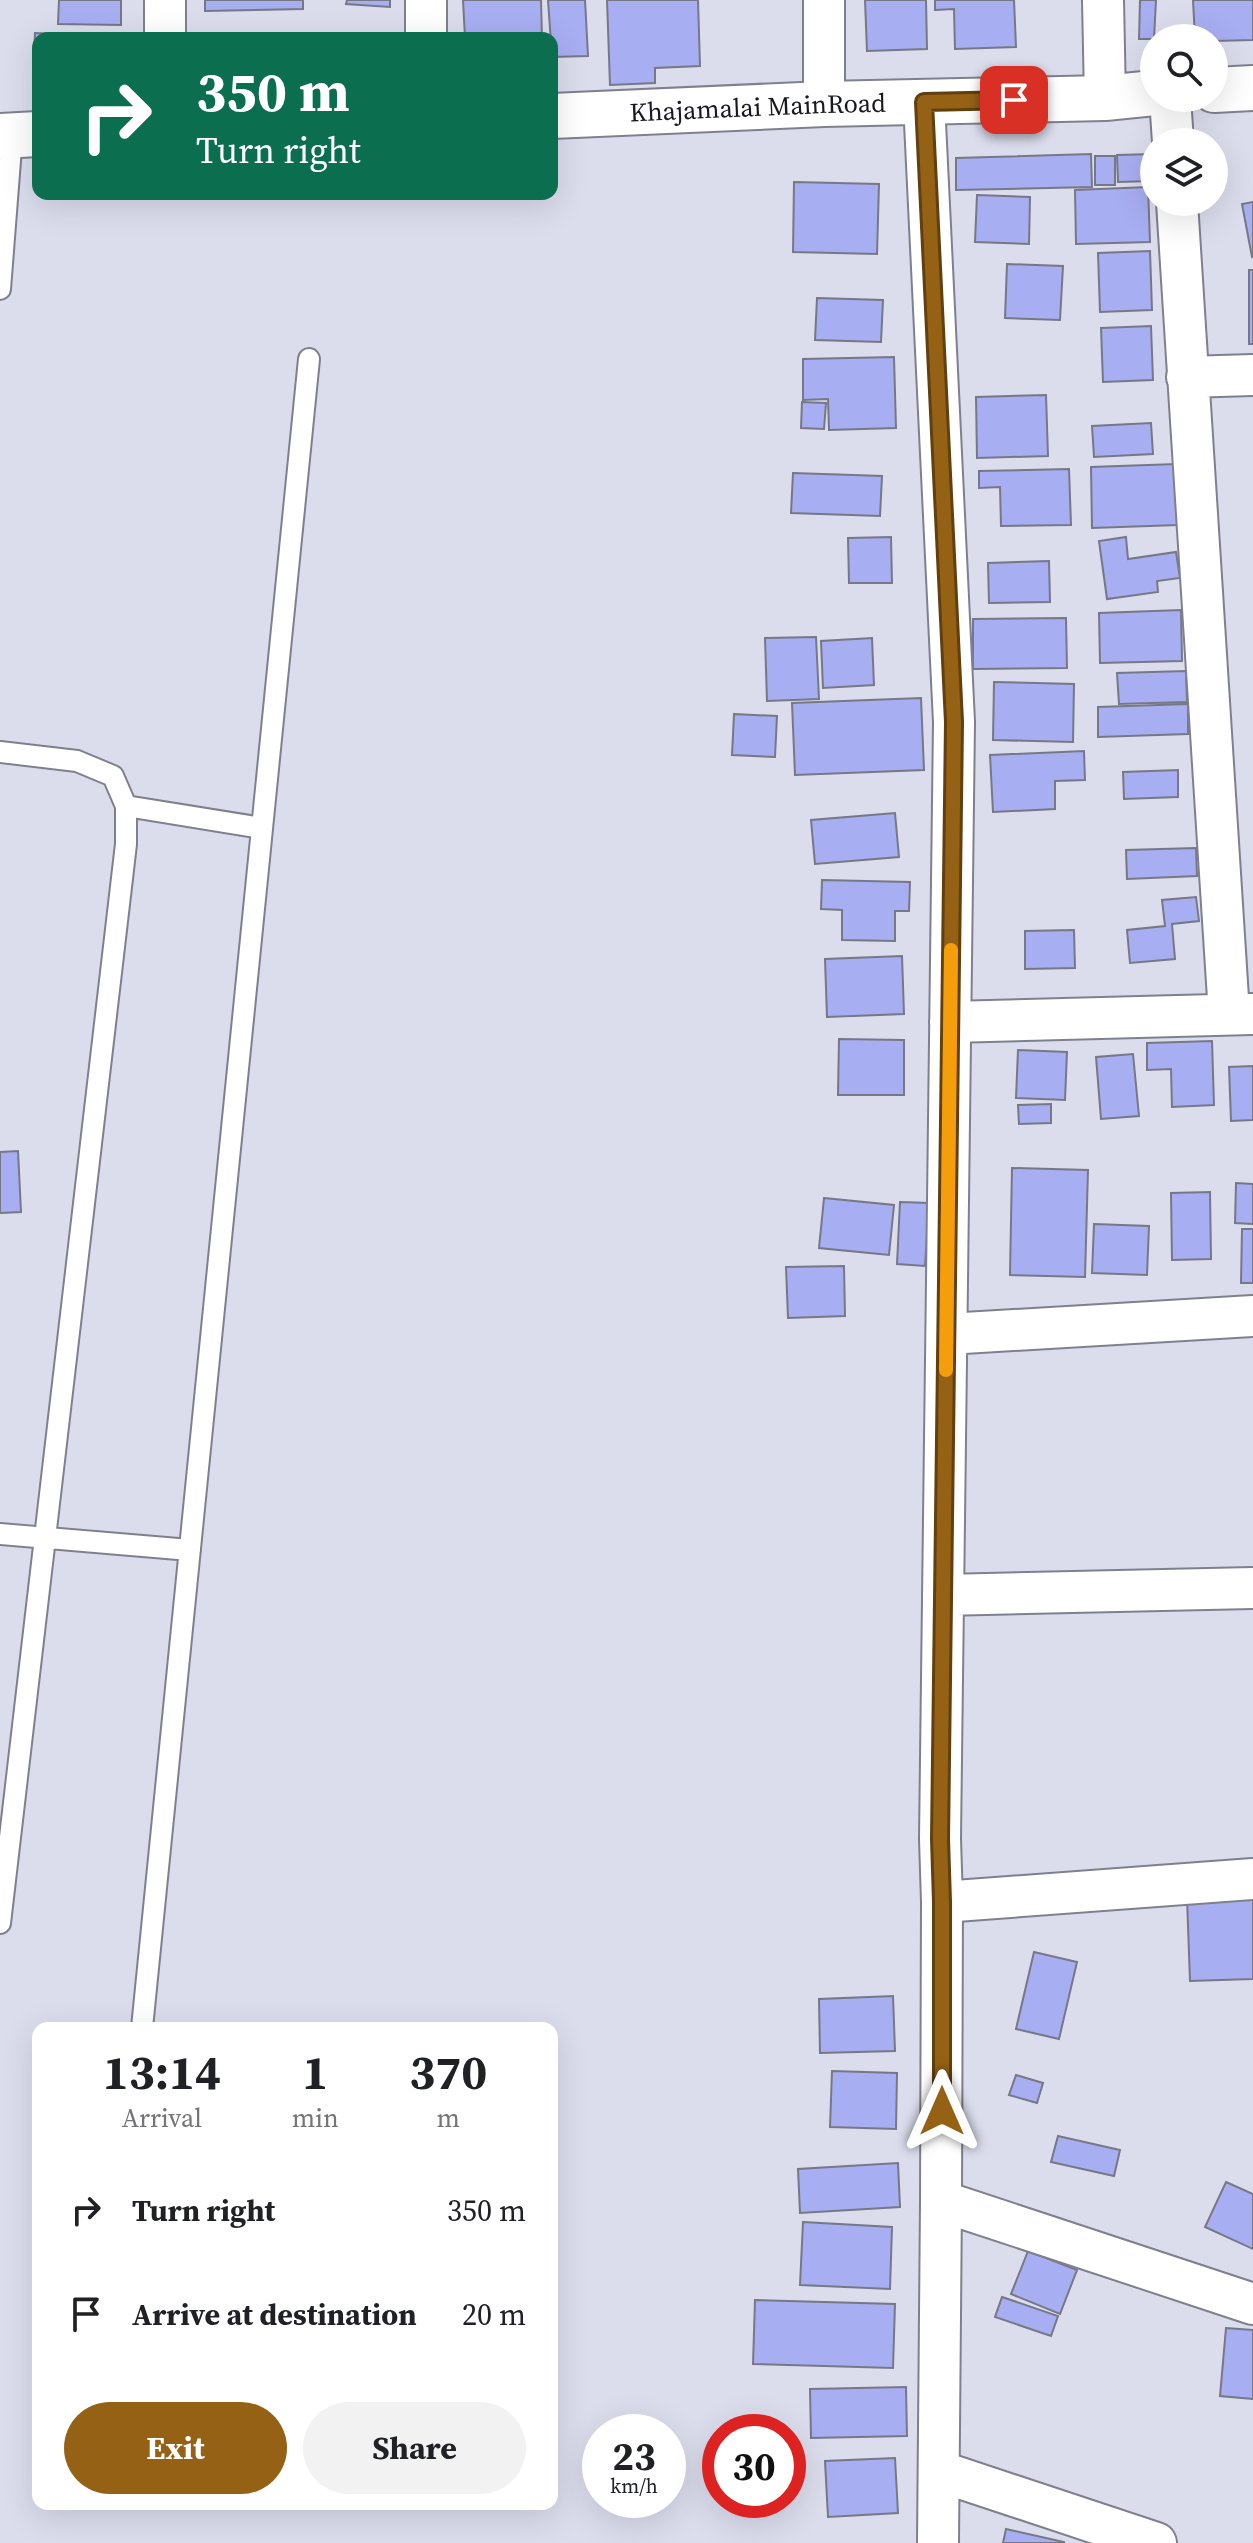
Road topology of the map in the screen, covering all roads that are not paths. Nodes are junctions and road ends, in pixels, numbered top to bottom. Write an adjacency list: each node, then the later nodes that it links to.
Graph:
1 (165, 0): 5 (street)
2 (426, 0): 6 (street)
3 (824, 0): 12 (street)
4 (1103, 0): 10 (street)
5 (165, 32)
6 (426, 32)
7 (1253, 88): 8 (main road)
8 (1228, 89)
9 (1140, 94): 10 (main road, Khajamalai MainRoad)
10 (1105, 98): 11 (main road, Khajamalai MainRoad)
11 (924, 102): 12 (main road, Khajamalai MainRoad); 24 (street)
12 (824, 104): 13 (main road, Khajamalai MainRoad)
13 (558, 116)
14 (17, 135): 16 (lane)
15 (1178, 216): 19 (street)
16 (0, 279)
17 (309, 359): 22 (lane)
18 (1253, 375): 19 (street)
19 (1187, 377): 23 (street)
20 (0, 752): 21 (lane)
21 (126, 806): 22 (lane); 28 (lane)
22 (262, 828): 29 (lane)
23 (1241, 1014): 24 (street)
24 (950, 1022): 26 (street)
25 (1253, 1316): 26 (street)
26 (947, 1334): 31 (street)
27 (0, 1534): 28 (lane)
28 (45, 1538): 29 (lane); 34 (lane)
29 (190, 1550): 35 (lane)
30 (1253, 1588): 31 (street)
31 (943, 1595): 33 (street)
32 (1253, 1879): 33 (street)
33 (942, 1902): 36 (street)
34 (0, 1923)
35 (143, 2022)
36 (941, 2201): 37 (street); 38 (street)
37 (1253, 2304)
38 (939, 2471): 39 (street); 40 (street)
39 (938, 2543)
40 (1156, 2543)

